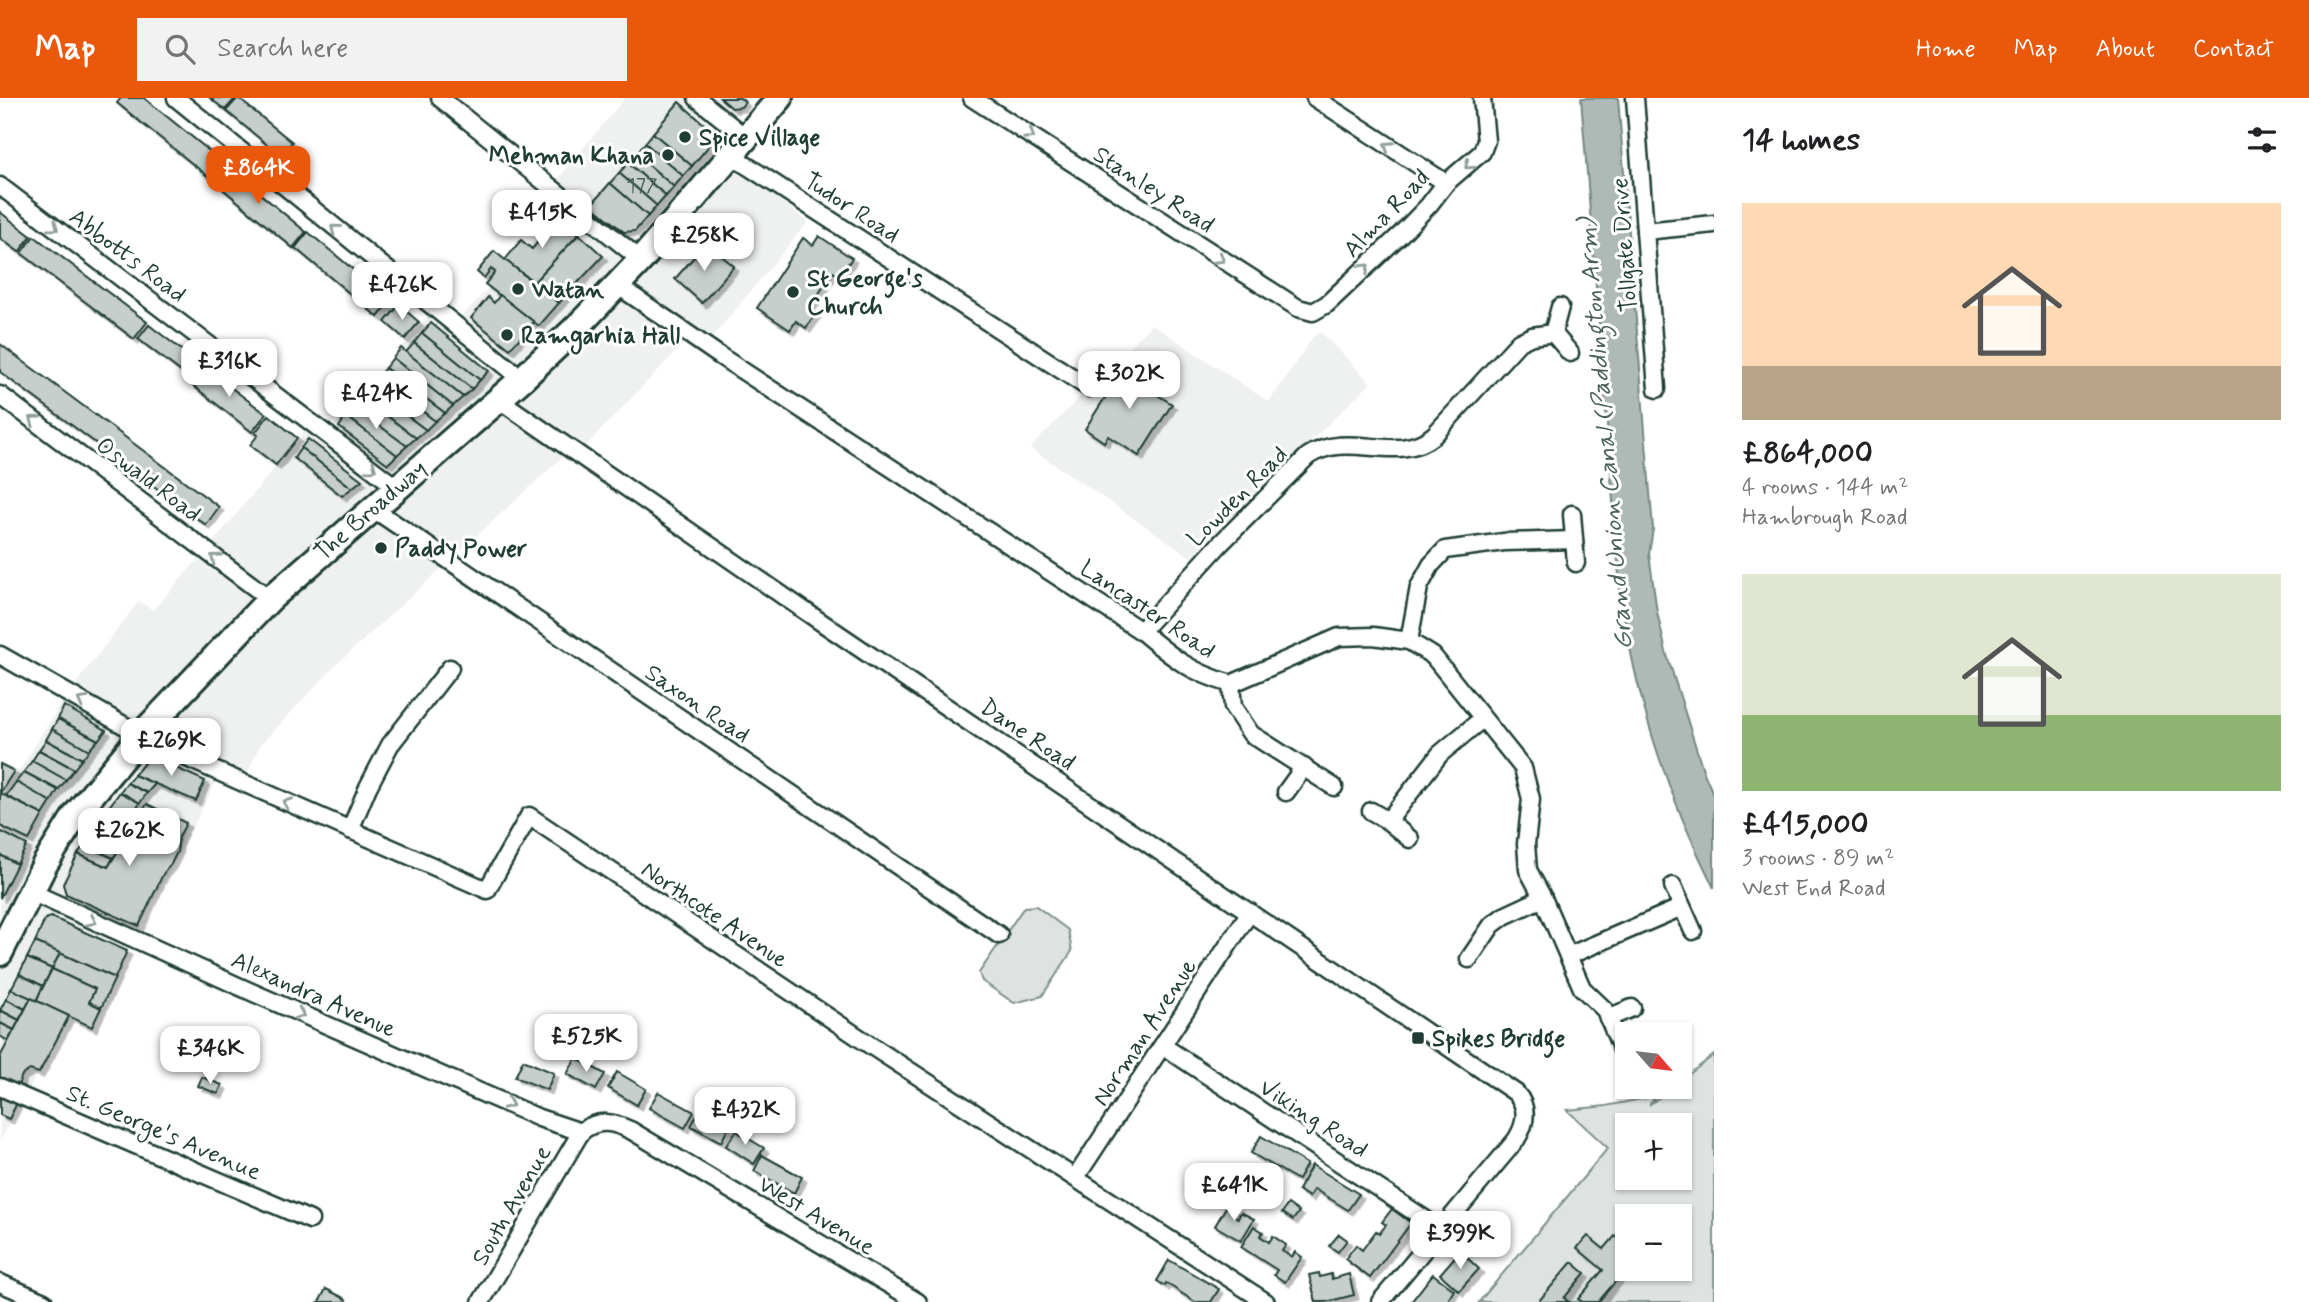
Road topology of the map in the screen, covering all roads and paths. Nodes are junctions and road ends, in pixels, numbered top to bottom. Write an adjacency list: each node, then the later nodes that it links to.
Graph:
1 (176, 98): 20 (street, one-way to 1)
2 (440, 98): 14 (street)
3 (697, 98): 9 (street, Tudor Road)
4 (780, 98): 9 (main road, The Broadway)
5 (972, 98): 17 (street, Stanley Road, one-way to 17)
6 (1315, 98): 10 (street, one-way to 6)
7 (1482, 98): 10 (street, Alma Road, one-way to 10)
8 (1635, 98): 13 (street, Tollgate Drive)
9 (739, 147): 14 (main road, The Broadway); 21 (street, Tudor Road)
10 (1446, 183): 17 (street, Alma Road, one-way to 10)
11 (0, 186): 25 (street, Abbotts Road, one-way to 25)
12 (1714, 224): 13 (street)
13 (1645, 231): 22 (street, Tollgate Drive)
14 (641, 260): 15 (main road, The Broadway)
15 (617, 285): 20 (main road, The Broadway); 31 (street, Lancaster Road)
16 (1560, 307): 18 (street)
17 (1313, 312)
18 (1553, 333): 19 (street); 31 (street, Lowden Road)
19 (1570, 353)
20 (522, 379): 24 (main road, The Broadway)
21 (1088, 388)
22 (1657, 389)
23 (0, 395): 30 (street, Oswald Road, one-way to 23)
24 (498, 399): 25 (main road, The Broadway); 49 (street, Dane Road)
25 (396, 487): 26 (main road, The Broadway)
26 (372, 508): 30 (main road, The Broadway); 51 (street, Saxon Road)
27 (1572, 514): 28 (street)
28 (1574, 540): 29 (street); 32 (street)
29 (1576, 563)
30 (270, 599): 37 (main road, The Broadway)
31 (1141, 631): 35 (street, Lancaster Road)
32 (1409, 641): 35 (street, Lancaster Road); 36 (street, Lancaster Road)
33 (0, 655): 37 (street, Northcote Avenue, one-way to 33)
34 (450, 668): 43 (street)
35 (1231, 684): 38 (street)
36 (1482, 719): 42 (street); 47 (street, Lancaster Road)
37 (142, 734): 43 (street, Northcote Avenue, one-way to 37); 46 (main road, The Broadway)
38 (1304, 767): 39 (street); 40 (street)
39 (1334, 787)
40 (1286, 792)
41 (1371, 811): 42 (street)
42 (1388, 821): 44 (street)
43 (350, 830): 61 (street, Northcote Avenue)
44 (1410, 839)
45 (1673, 886): 48 (street)
46 (31, 892): 52 (main road, The Broadway); 60 (street, Alexandra Avenue, one-way to 60)
47 (1543, 898): 53 (street, Lancaster Road); 54 (street)
48 (1682, 907): 50 (street); 53 (street)
49 (1250, 912): 58 (street, Norman Avenue); 63 (street, Dane Road)
50 (1693, 931)
51 (999, 935)
52 (0, 953)
53 (1568, 956): 56 (street, Lancaster Road)
54 (1469, 959)
55 (1632, 1008): 56 (street)
56 (1608, 1018): 57 (street, Lancaster Road)
57 (1615, 1034)
58 (1163, 1046): 61 (street, Norman Avenue); 63 (street, Viking Road)
59 (0, 1087): 62 (street, St. George's Avenue)
60 (581, 1132): 65 (street, West Avenue); 67 (street, South Avenue)
61 (1076, 1177): 68 (street, Northcote Avenue)
62 (310, 1220)
63 (1440, 1229): 69 (street)
64 (0, 1283): 66 (street)
65 (915, 1301)
66 (44, 1302)
67 (482, 1302)
68 (1266, 1302)
69 (1380, 1302)

